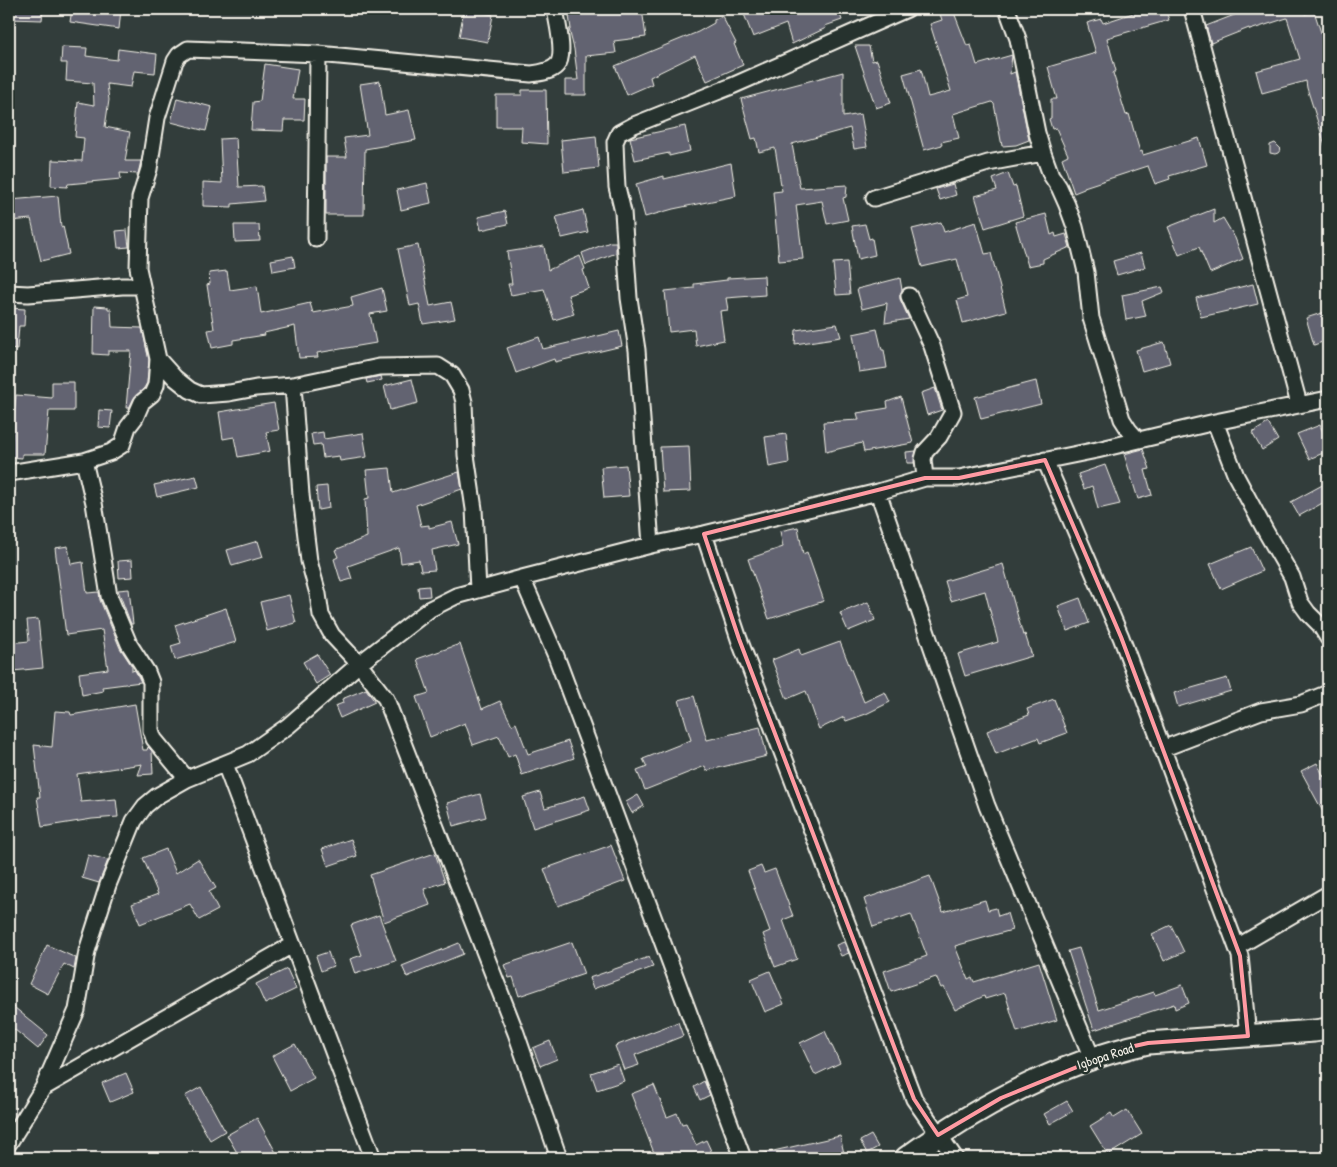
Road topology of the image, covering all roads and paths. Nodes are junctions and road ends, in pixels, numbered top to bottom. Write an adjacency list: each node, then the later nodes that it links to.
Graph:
1 (555, 9): 5 (street)
2 (907, 9): 24 (street)
3 (1007, 9): 6 (street)
4 (1192, 9): 15 (street)
5 (318, 54): 8 (street); 9 (street)
6 (1043, 153): 7 (street); 17 (street)
7 (874, 198)
8 (316, 239)
9 (142, 286): 10 (street); 12 (street)
10 (9, 294)
11 (909, 296): 21 (street)
12 (158, 359): 13 (street); 19 (street)
13 (293, 384): 26 (street); 28 (street)
14 (1328, 399): 15 (street)
15 (1299, 404): 16 (street)
16 (1215, 422): 17 (street); 27 (street)
17 (1138, 440): 18 (street)
18 (1045, 460): 21 (street); 30 (street)
19 (84, 461): 20 (street); 32 (street)
20 (9, 473)
21 (925, 478): 22 (street)
22 (878, 492): 23 (street); 38 (street)
23 (704, 534): 24 (street); 40 (street)
24 (651, 545): 25 (street)
25 (522, 578): 26 (street); 44 (street)
26 (478, 590): 28 (street)
27 (1328, 638)
28 (359, 664): 31 (street); 43 (street)
29 (1328, 693): 30 (street)
30 (1162, 749): 35 (street)
31 (225, 764): 32 (street); 34 (street)
32 (187, 779): 39 (street)
33 (1328, 894): 35 (street)
34 (292, 945): 39 (street); 42 (street)
35 (1237, 947): 37 (street)
36 (1328, 1028): 37 (street, Igbopa Road)
37 (1248, 1036): 38 (street, Igbopa Road)
38 (1092, 1058): 40 (street, Igbopa Road)
39 (43, 1088): 41 (street)
40 (938, 1135): 45 (street, Igbopa Road); 46 (street)
41 (9, 1143)
42 (373, 1158)
43 (559, 1158)
44 (743, 1158)
45 (906, 1158)
46 (954, 1158)

